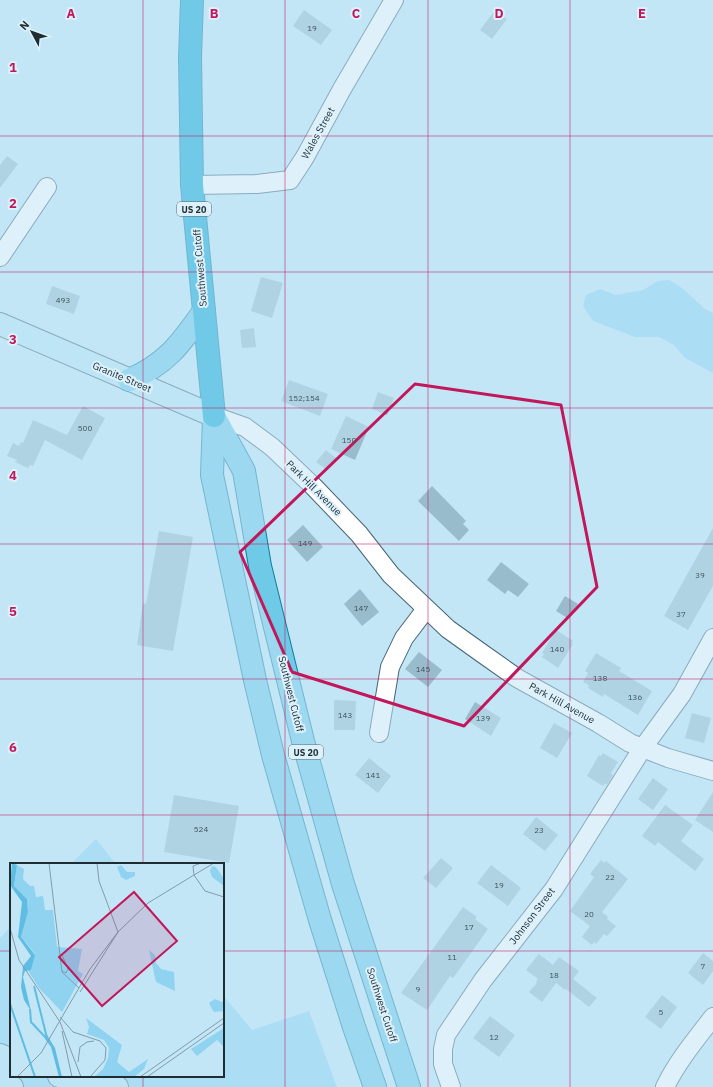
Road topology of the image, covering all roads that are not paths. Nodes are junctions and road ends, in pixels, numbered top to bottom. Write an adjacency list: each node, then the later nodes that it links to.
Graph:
1 (192, 0): 3 (highway, Southwest Cutoff / US 20)
2 (394, 0): 3 (street, Wales Street)
3 (192, 185): 6 (highway, Southwest Cutoff / US 20)
4 (47, 187): 5 (street)
5 (0, 257)
6 (204, 311): 8 (main road); 9 (highway, Southwest Cutoff / US 20)
7 (0, 324): 8 (street, Granite Street)
8 (129, 380): 9 (street, Granite Street)
9 (214, 416): 10 (street, Granite Street); 16 (main road, Southwest Cutoff / US 20); 17 (main road, Southwest Cutoff / US 20)
10 (245, 427): 11 (street, Park Hill Avenue)
11 (426, 609): 13 (street); 14 (street, Park Hill Avenue)
12 (713, 638): 14 (street, Johnson Street)
13 (379, 733)
14 (642, 749): 15 (street, Park Hill Avenue); 27 (street, Johnson Street)
15 (713, 771)
16 (317, 789): 17 (main road); 26 (main road, Southwest Cutoff / US 20)
17 (286, 800): 25 (main road, Southwest Cutoff / US 20)
18 (713, 1017): 28 (street)
19 (0, 1055): 20 (street)
20 (10, 1060)
21 (64, 1077): 24 (street)
22 (0, 1078): 23 (street)
23 (12, 1087)
24 (117, 1087)
25 (376, 1087)
26 (409, 1087)
27 (451, 1087)
28 (665, 1087)

